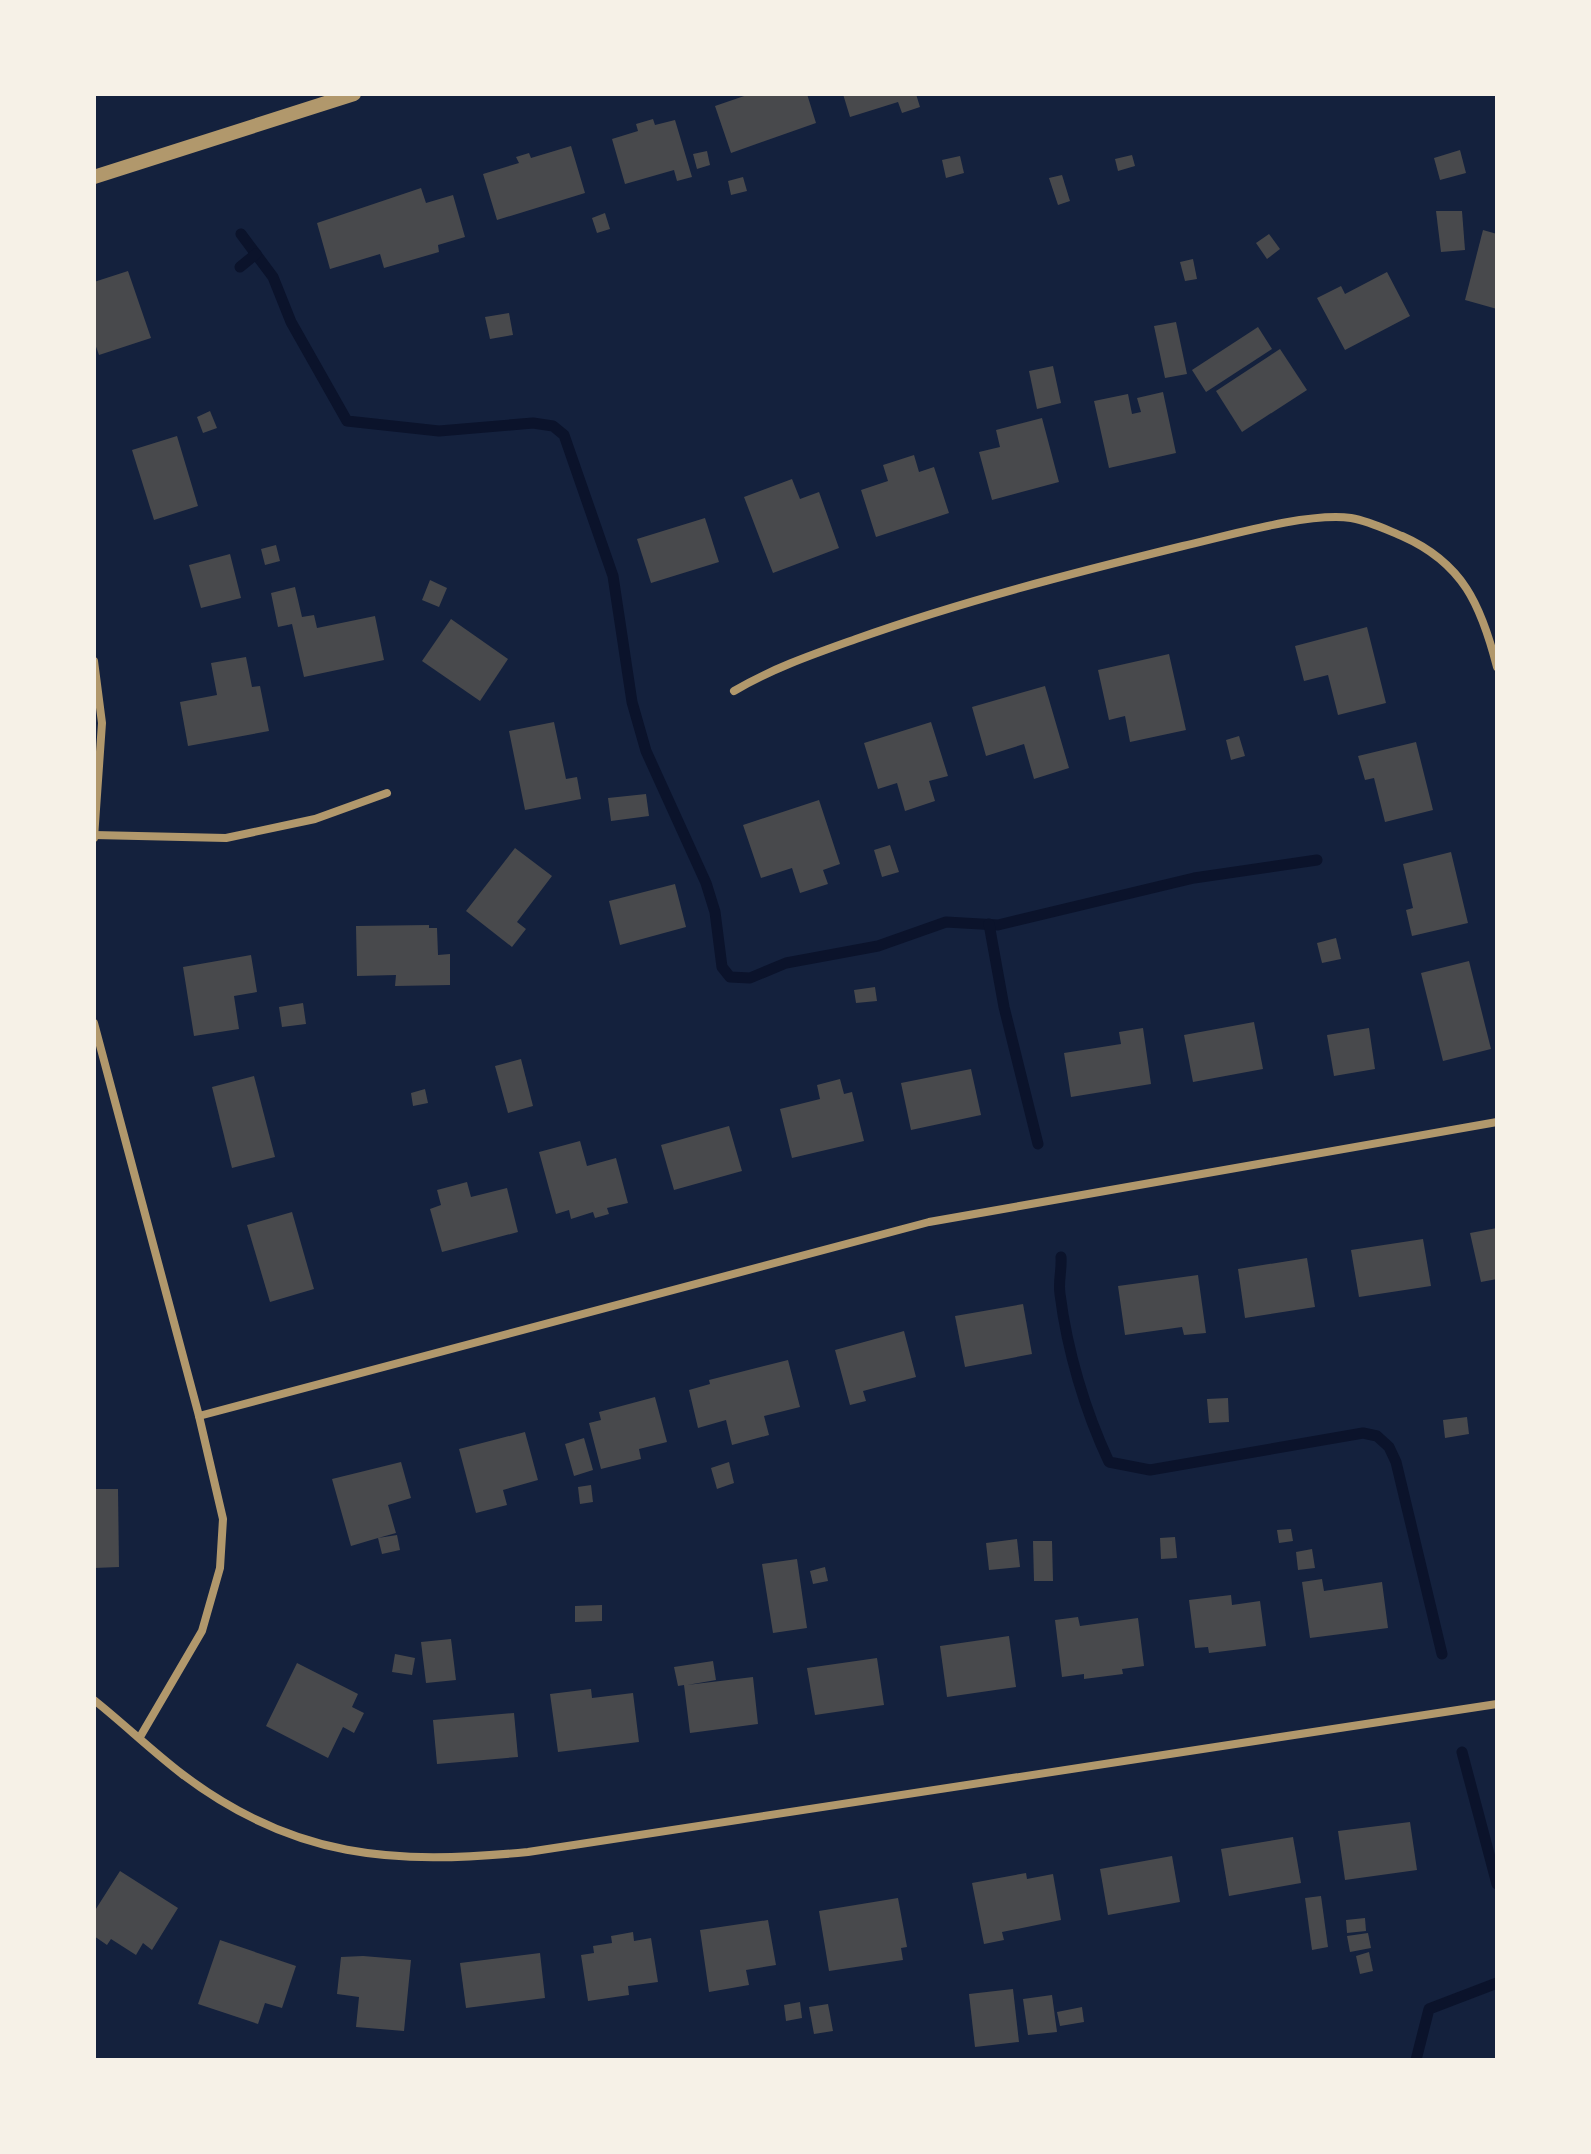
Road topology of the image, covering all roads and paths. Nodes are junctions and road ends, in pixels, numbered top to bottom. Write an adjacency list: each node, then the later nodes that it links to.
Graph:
1 (354, 94): 2 (street)
2 (94, 177)
3 (94, 661): 7 (street)
4 (1497, 667): 5 (street)
5 (734, 691)
6 (387, 793): 7 (street)
7 (94, 836)
8 (94, 1023): 10 (street)
9 (1497, 1122): 10 (street)
10 (199, 1416): 13 (street)
11 (94, 1700): 13 (street)
12 (1497, 1704): 13 (street)
13 (140, 1737)

